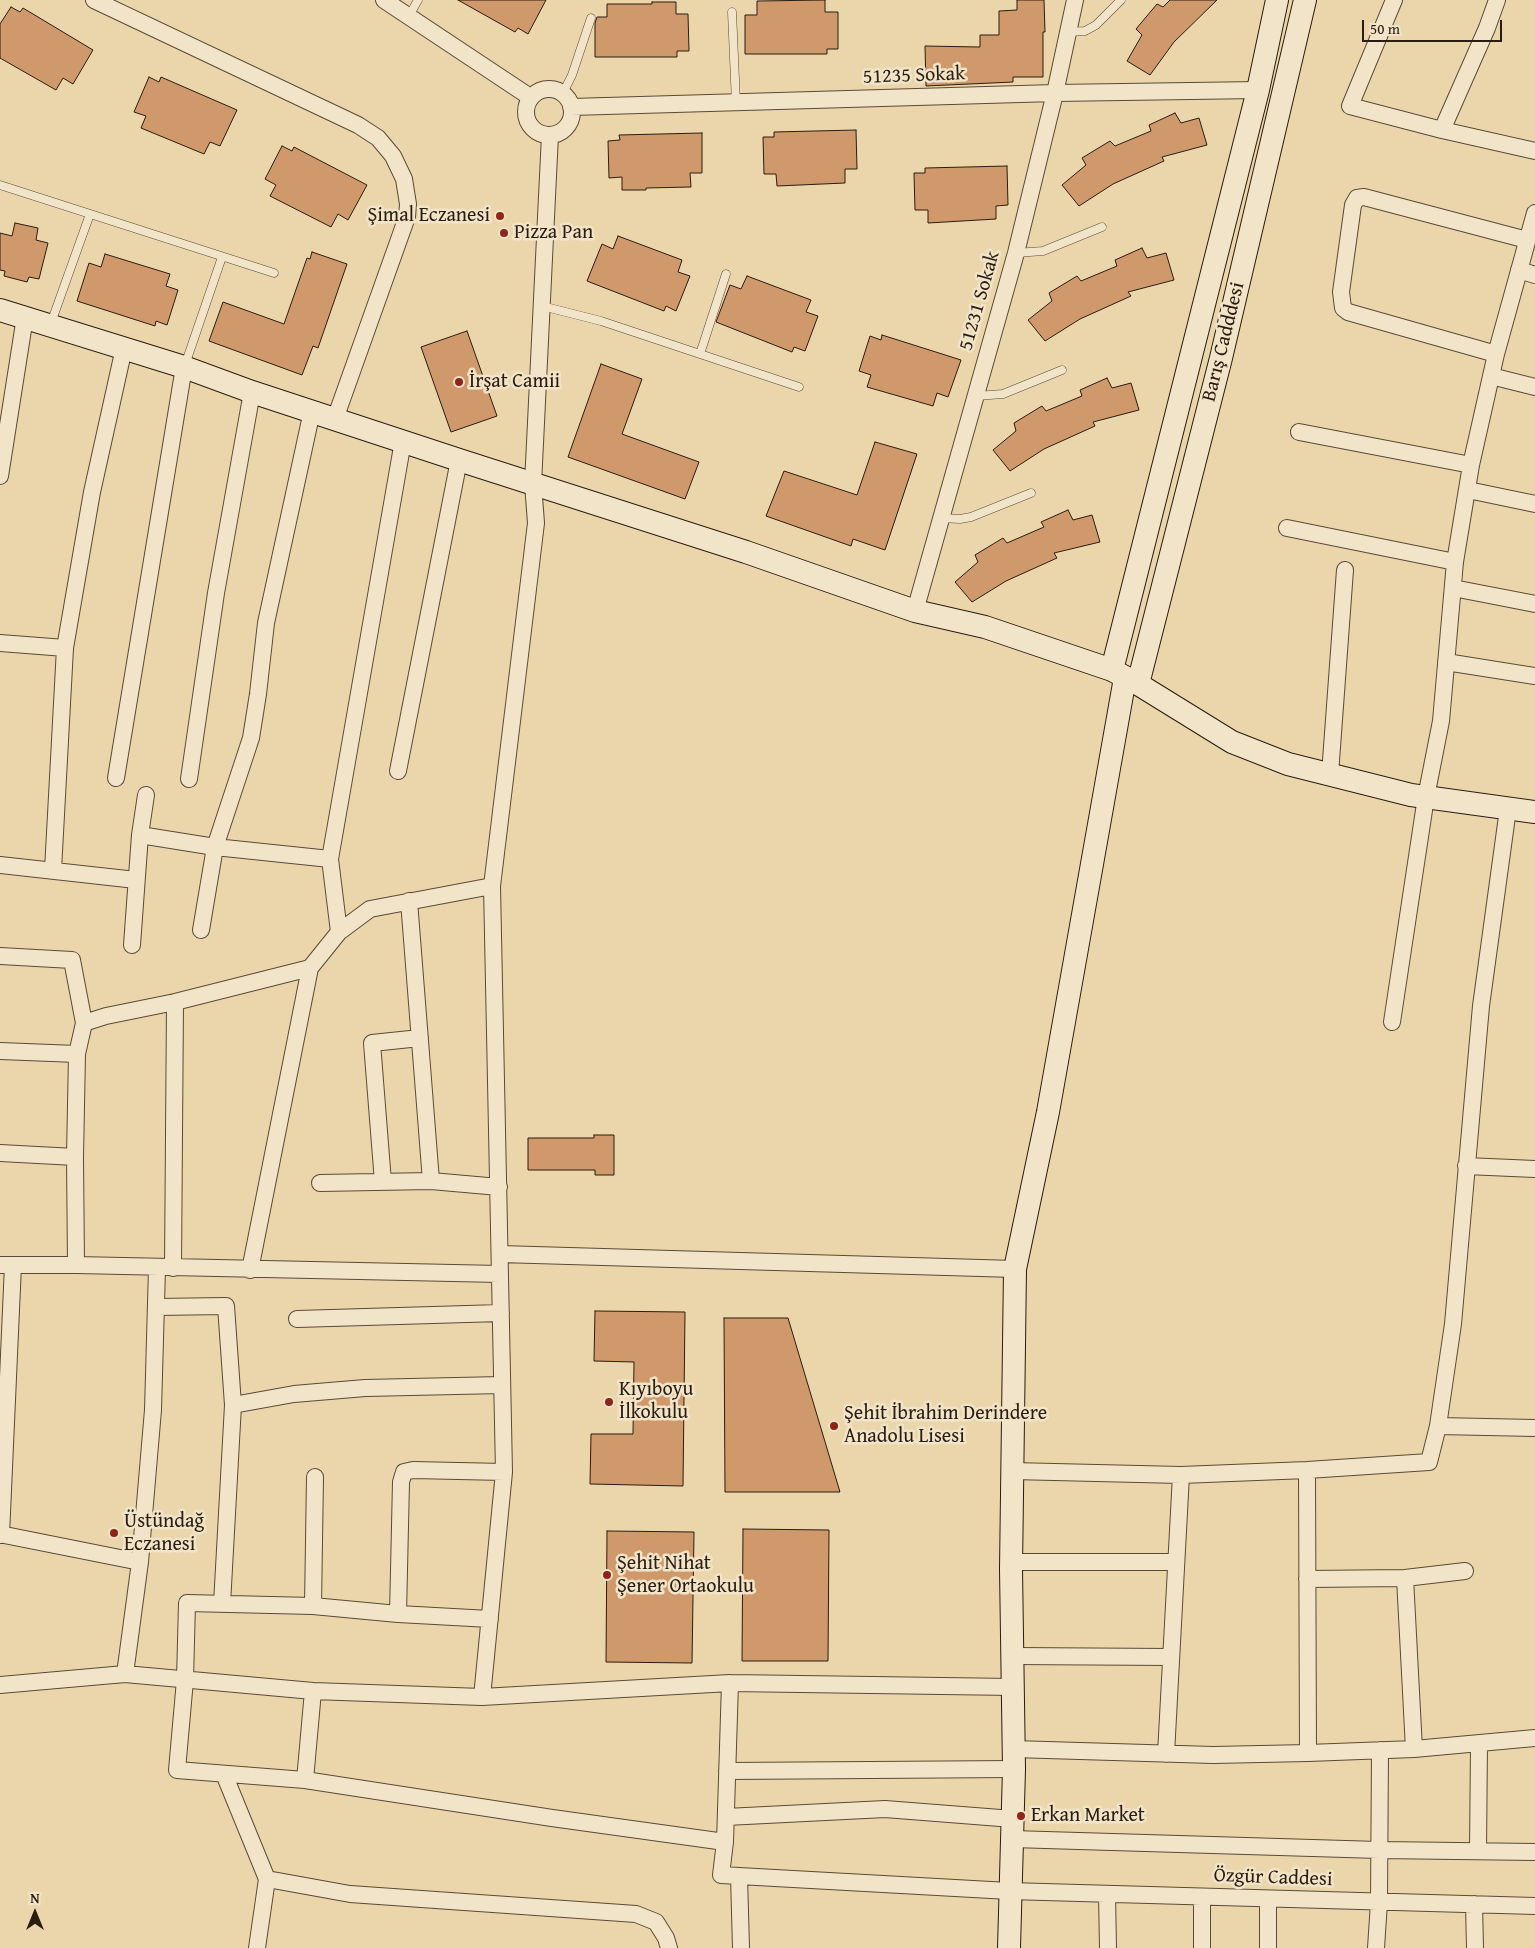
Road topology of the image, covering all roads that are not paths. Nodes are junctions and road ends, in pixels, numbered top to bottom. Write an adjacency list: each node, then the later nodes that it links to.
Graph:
1 (94, 0): 48 (street)
2 (384, 0): 11 (street)
3 (418, 0): 11 (lane)
4 (1075, 0): 13 (street, 51231 Sokak)
5 (1121, 0): 13 (lane)
6 (1277, 0): 14 (main road, Barış Cadddesi)
7 (1305, 0): 69 (main road, Barış Cadddesi)
8 (1394, 0): 19 (street)
9 (1497, 0): 19 (street)
10 (732, 12): 18 (lane)
11 (409, 16): 16 (street)
12 (591, 18): 17 (lane)
13 (1068, 32): 15 (street, 51231 Sokak)
14 (1258, 90): 15 (street, 51235 Sokak); 69 (main road, Barış Cadddesi)
15 (1056, 93): 18 (street, 51235 Sokak); 27 (street, 51231 Sokak)
16 (530, 97): 17 (street); 20 (street)
17 (567, 100): 18 (street, 51235 Sokak); 20 (street)
18 (736, 102)
19 (1442, 130): 21 (street)
20 (550, 135): 33 (street)
21 (1535, 151)
22 (0, 185): 24 (lane)
23 (1535, 213): 26 (street)
24 (90, 214): 28 (lane); 36 (lane)
25 (1102, 227): 27 (lane)
26 (1527, 240): 29 (street); 39 (street)
27 (1016, 253): 46 (street, 51231 Sokak)
28 (222, 257): 30 (lane); 40 (lane)
29 (1519, 270): 32 (street); 39 (street)
30 (274, 273)
31 (726, 274): 38 (lane)
32 (1535, 276)
33 (542, 306): 38 (lane); 54 (street)
34 (0, 310): 35 (main road)
35 (25, 317): 36 (main road); 53 (street)
36 (51, 325): 37 (main road)
37 (124, 348): 40 (main road); 66 (street)
38 (700, 354): 43 (lane)
39 (1496, 354): 42 (street)
40 (184, 367): 45 (main road); 72 (street)
41 (1062, 370): 46 (lane)
42 (1491, 376): 44 (street); 52 (street)
43 (799, 387)
44 (1535, 387)
45 (252, 392): 47 (main road); 73 (street)
46 (976, 396): 58 (street, 51231 Sokak)
47 (312, 411): 48 (main road); 79 (street)
48 (335, 419): 50 (main road)
49 (1299, 432): 52 (street)
50 (403, 441): 51 (main road); 80 (street)
51 (459, 460): 54 (main road); 70 (street)
52 (1471, 465): 55 (street)
53 (0, 476)
54 (534, 484): 64 (main road); 84 (street)
55 (1468, 490): 57 (street); 60 (street)
56 (1031, 493): 58 (lane)
57 (1535, 504)
58 (940, 518): 64 (street, 51231 Sokak)
59 (1287, 528): 60 (street)
60 (1455, 562): 62 (street)
61 (1345, 570): 71 (street)
62 (1453, 588): 63 (street); 67 (street)
63 (1535, 604)
64 (916, 611): 69 (main road)
65 (0, 643): 66 (street)
66 (65, 648): 82 (street)
67 (1446, 662): 68 (street); 75 (street)
68 (1535, 676)
69 (1125, 677): 71 (main road); 109 (main road)
70 (398, 771)
71 (1330, 774): 75 (main road)
72 (116, 778)
73 (189, 779)
74 (146, 795): 78 (street)
75 (1426, 797): 76 (main road); 92 (street)
76 (1508, 810): 77 (main road); 99 (street)
77 (1535, 812)
78 (140, 835): 79 (street); 83 (street)
79 (215, 847): 80 (street); 86 (street)
80 (330, 859): 87 (street)
81 (0, 865): 82 (street)
82 (53, 870): 83 (street)
83 (136, 880): 88 (street)
84 (492, 886): 85 (street); 104 (street)
85 (409, 901): 87 (street); 94 (street)
86 (201, 930)
87 (339, 932): 90 (street)
88 (132, 945)
89 (0, 956): 93 (street)
90 (310, 968): 91 (street); 110 (street)
91 (174, 1002): 93 (street); 108 (street)
92 (1392, 1022)
93 (84, 1023): 96 (street)
94 (420, 1038): 101 (street); 102 (street)
95 (0, 1051): 96 (street)
96 (77, 1054): 98 (street)
97 (0, 1153): 98 (street)
98 (75, 1157): 107 (street)
99 (1466, 1166): 100 (street); 117 (street)
100 (1535, 1170)
101 (431, 1181): 102 (street); 104 (street)
102 (383, 1182): 103 (street)
103 (320, 1183)
104 (499, 1187): 105 (street)
105 (500, 1254): 109 (street); 111 (street)
106 (7, 1265): 107 (street); 124 (street)
107 (76, 1265): 108 (street)
108 (165, 1268): 110 (street); 112 (street)
109 (1015, 1269): 121 (main road)
110 (250, 1270): 111 (street)
111 (500, 1274): 113 (street)
112 (156, 1307): 116 (street); 125 (street)
113 (501, 1313): 114 (street); 115 (street)
114 (297, 1319)
115 (502, 1385): 116 (street); 120 (street)
116 (233, 1405): 131 (street)
117 (1438, 1426): 118 (street); 119 (street)
118 (1535, 1428)
119 (1307, 1470): 122 (street); 130 (street)
120 (504, 1472): 133 (street); 134 (street)
121 (1012, 1472): 122 (street); 126 (main road)
122 (1181, 1475): 127 (street)
123 (314, 1477): 132 (street)
124 (1, 1534): 125 (street)
125 (140, 1562): 137 (street)
126 (1011, 1562): 127 (street); 135 (main road)
127 (1176, 1562): 136 (street)
128 (1464, 1571): 129 (street)
129 (1405, 1578): 130 (street); 146 (street)
130 (1307, 1579): 148 (street)
131 (222, 1604): 132 (street); 138 (street)
132 (313, 1606): 133 (street)
133 (398, 1614): 134 (street)
134 (490, 1619): 143 (street)
135 (1012, 1656): 136 (street); 141 (main road)
136 (1171, 1658): 149 (street)
137 (125, 1674): 138 (street); 140 (street)
138 (186, 1680): 142 (street); 152 (street)
139 (730, 1683): 141 (street); 143 (street); 151 (street)
140 (0, 1685)
141 (1012, 1687): 150 (main road)
142 (313, 1691): 143 (street); 153 (street)
143 (482, 1697)
144 (1535, 1738): 145 (street)
145 (1479, 1744): 146 (street); 158 (street)
146 (1414, 1749): 147 (street)
147 (1380, 1750): 148 (street); 157 (street)
148 (1308, 1753): 149 (street)
149 (1166, 1754): 150 (street)
150 (1013, 1759): 151 (street); 155 (main road)
151 (727, 1771): 154 (street)
152 (224, 1774): 153 (street); 161 (street)
153 (305, 1780): 156 (street)
154 (726, 1817): 155 (street); 156 (street)
155 (1012, 1829): 157 (street); 162 (main road)
156 (725, 1842): 160 (street)
157 (1379, 1850): 158 (street); 166 (street)
158 (1478, 1851): 159 (street)
159 (1535, 1852)
160 (739, 1876): 162 (street, Özgür Caddesi); 171 (street)
161 (267, 1879): 169 (street); 170 (street)
162 (1009, 1892): 163 (street, Özgür Caddesi); 172 (main road)
163 (1107, 1894): 164 (street, Özgür Caddesi); 173 (street)
164 (1202, 1897): 165 (street, Özgür Caddesi); 174 (street)
165 (1268, 1899): 166 (street, Özgür Caddesi); 175 (street)
166 (1379, 1902): 167 (street, Özgür Caddesi); 176 (street)
167 (1474, 1904): 168 (street, Özgür Caddesi); 177 (street)
168 (1535, 1906)
169 (257, 1948)
170 (669, 1948)
171 (741, 1948)
172 (1009, 1948)
173 (1108, 1948)
174 (1202, 1948)
175 (1268, 1948)
176 (1376, 1948)
177 (1475, 1948)

